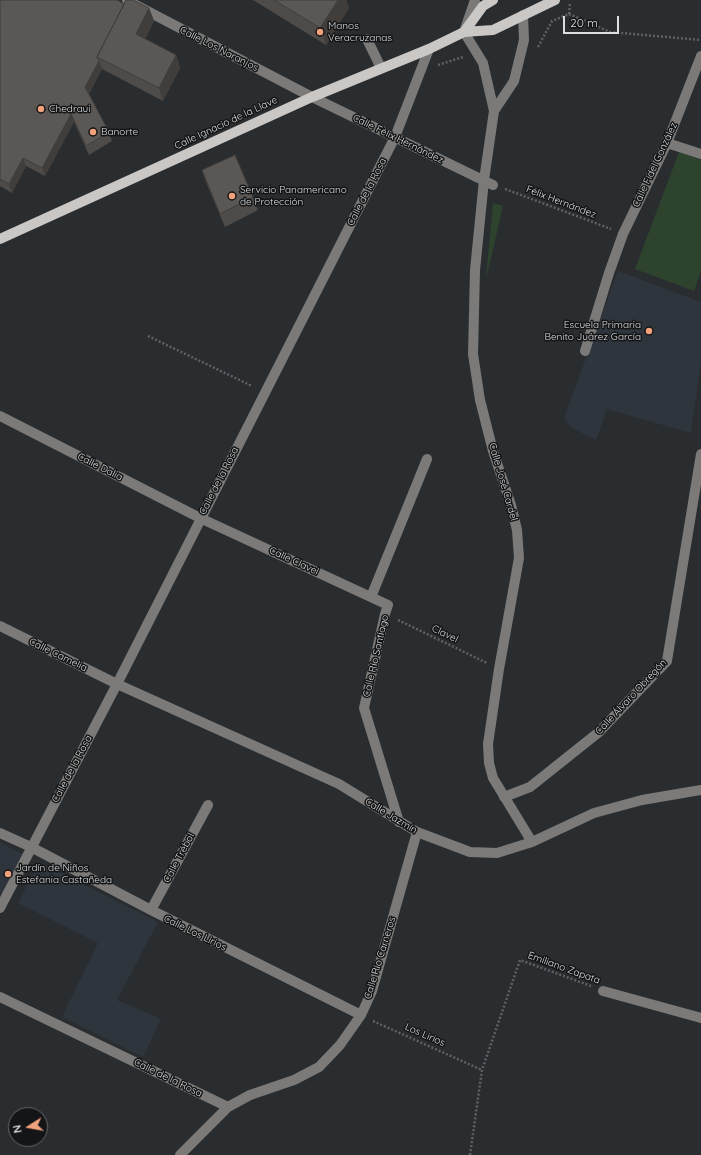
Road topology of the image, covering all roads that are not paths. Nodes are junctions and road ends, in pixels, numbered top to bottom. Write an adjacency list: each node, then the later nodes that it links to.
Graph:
1 (127, 0): 11 (street, Calle Los Naranjos)
2 (475, 0): 6 (street)
3 (493, 0): 6 (main road, Calle Ignacio de la Llave)
4 (555, 0): 5 (main road, Calle Ignacio de la Llave)
5 (523, 15): 6 (main road, Calle Ignacio de la Llave); 12 (street, Calle José Cardel)
6 (464, 32): 8 (main road, Calle Ignacio de la Llave); 12 (street, Calle José Cardel)
7 (367, 39): 10 (street)
8 (429, 49): 10 (main road, Calle Ignacio de la Llave); 13 (street, Calle de la Rosa)
9 (701, 56): 14 (street, Calle Fidel González)
10 (381, 68): 11 (main road, Calle Ignacio de la Llave)
11 (312, 96): 13 (street, Calle Félix Hernández); 17 (main road, Calle Ignacio de la Llave)
12 (494, 110): 16 (street, Calle José Cardel)
13 (395, 137): 16 (street, Calle Félix Hernández); 22 (street, Calle de la Rosa)
14 (667, 143): 15 (street); 18 (street, Calle Fidel González)
15 (701, 154)
16 (489, 182): 28 (street, Calle José Cardel)
17 (1, 240)
18 (585, 351)
19 (0, 416): 22 (street, Calle Dalia)
20 (701, 454): 28 (street, Calle Álvaro Obregón)
21 (427, 459): 23 (street)
22 (200, 518): 23 (street, Calle Clavel); 26 (street, Calle de la Rosa)
23 (370, 597): 24 (street, Calle Clavel)
24 (386, 609): 30 (street, Calle Río Santiago)
25 (0, 626): 26 (street, Calle Camelia)
26 (117, 684): 30 (street, Calle Jazmín); 34 (street, Calle de la Rosa)
27 (701, 790): 33 (street, Calle Jazmín)
28 (504, 797): 33 (street, Calle José Cardel)
29 (208, 805): 36 (street, Calle Trébol)
30 (399, 822): 31 (street, Calle Jazmín)
31 (417, 832): 33 (street, Calle Jazmín); 39 (street, Calle Río Carneros)
32 (0, 833): 34 (street, Calle Los Lirios)
33 (532, 842)
34 (31, 847): 35 (street, Calle de la Rosa); 36 (street, Calle Los Lirios)
35 (0, 908)
36 (151, 910): 39 (street, Calle Los Lirios)
37 (603, 991): 40 (street)
38 (0, 997): 41 (street, Calle de la Rosa)
39 (361, 1015): 41 (street, Calle Río Carneros)
40 (701, 1018)
41 (228, 1108): 42 (street, Calle Río Carneros)
42 (180, 1155)

